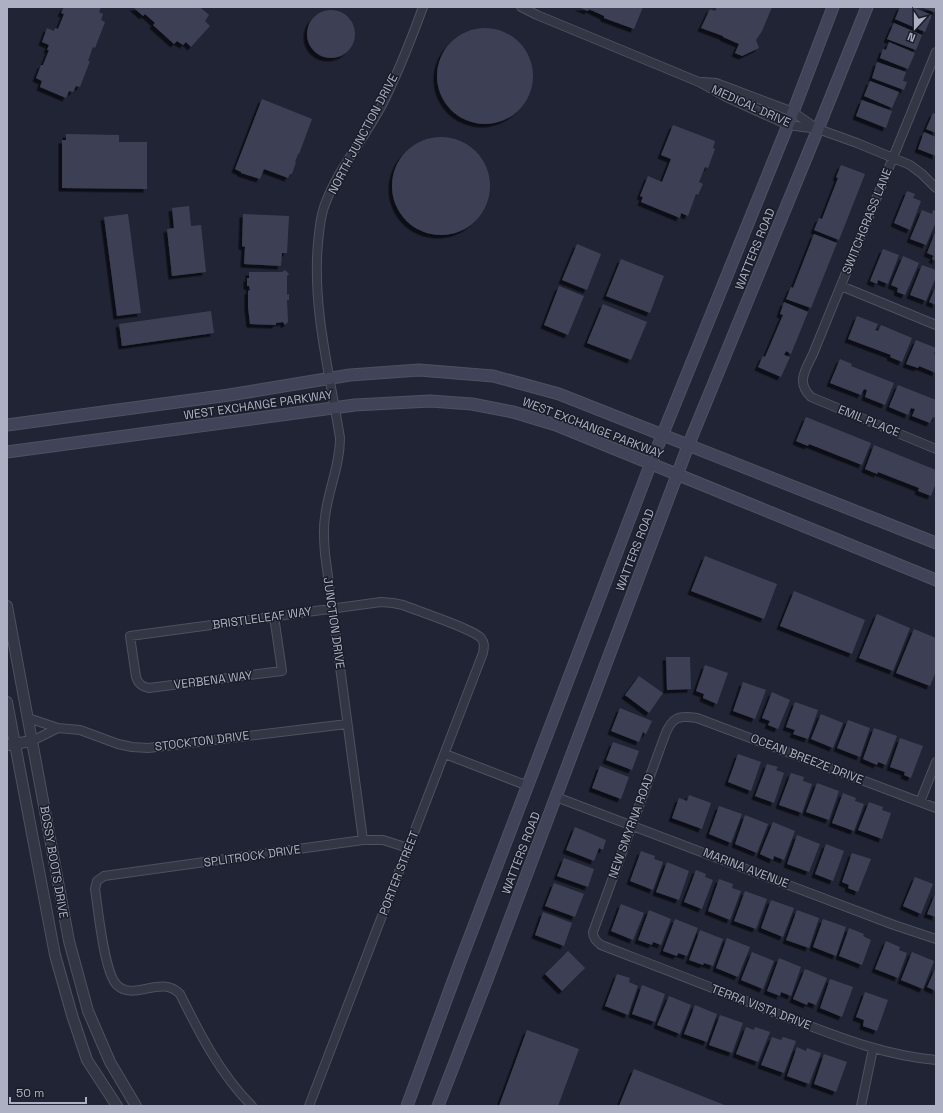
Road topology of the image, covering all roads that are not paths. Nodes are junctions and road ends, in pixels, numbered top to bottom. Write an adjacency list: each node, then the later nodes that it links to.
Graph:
1 (423, 7): 14 (street, NORTH JUNCTION DRIVE)
2 (521, 7): 6 (street, MEDICAL DRIVE)
3 (833, 7): 7 (main road, WATTERS ROAD)
4 (867, 7): 9 (main road, WATTERS ROAD)
5 (936, 52): 10 (street, SWITCHGRASS LANE)
6 (699, 82): 7 (street, MEDICAL DRIVE); 8 (street, MEDICAL DRIVE)
7 (793, 112): 8 (main road, WATTERS ROAD); 9 (street, MEDICAL DRIVE)
8 (788, 125): 9 (street, MEDICAL DRIVE); 18 (main road, WATTERS ROAD)
9 (818, 129): 10 (street); 19 (main road, WATTERS ROAD)
10 (893, 158): 11 (street); 12 (street, SWITCHGRASS LANE)
11 (936, 188)
12 (841, 286): 13 (street); 15 (street, SWITCHGRASS LANE)
13 (936, 325)
14 (330, 378): 16 (street, NORTH JUNCTION DRIVE); 17 (main road, WEST EXCHANGE PARKWAY); 18 (main road, WEST EXCHANGE PARKWAY)
15 (805, 391): 20 (street, EMIL PLACE)
16 (335, 408): 21 (main road, WEST EXCHANGE PARKWAY); 22 (main road, WEST EXCHANGE PARKWAY); 27 (street, JUNCTION DRIVE)
17 (7, 425)
18 (663, 435): 19 (main road, WEST EXCHANGE PARKWAY); 22 (main road, WATTERS ROAD)
19 (688, 446): 23 (main road, WATTERS ROAD); 24 (main road, WEST EXCHANGE PARKWAY)
20 (936, 449)
21 (7, 452)
22 (651, 463): 23 (main road, WEST EXCHANGE PARKWAY); 41 (main road, WATTERS ROAD)
23 (678, 474): 25 (main road, WEST EXCHANGE PARKWAY); 42 (main road, WATTERS ROAD)
24 (936, 543)
25 (936, 580)
26 (7, 606): 32 (street, BOSSY BOOTS DRIVE)
27 (332, 609): 28 (street, BRISTLELEAF WAY); 30 (street, BRISTLELEAF WAY); 35 (street, JUNCTION DRIVE)
28 (274, 616): 29 (street, BRISTLELEAF WAY); 29 (street, VERBENA WAY)
29 (130, 636)
30 (482, 639): 39 (street, PORTER STREET)
31 (7, 702): 34 (street, BOSSY BOOTS DRIVE)
32 (28, 718): 34 (street, STOCKTON DRIVE); 36 (street, STOCKTON DRIVE); 37 (street, BOSSY BOOTS DRIVE)
33 (676, 718): 43 (street, OCEAN BREEZE DRIVE); 45 (street, NEW SMYRNA ROAD)
34 (9, 721): 38 (street, BOSSY BOOTS DRIVE)
35 (347, 724): 36 (street, STOCKTON DRIVE); 46 (street, JUNCTION DRIVE)
36 (58, 728): 37 (street)
37 (32, 741): 38 (street); 50 (street, BOSSY BOOTS DRIVE)
38 (11, 745): 51 (street, BOSSY BOOTS DRIVE)
39 (444, 754): 41 (street); 47 (street, PORTER STREET)
40 (936, 762): 43 (street)
41 (528, 786): 58 (main road, WATTERS ROAD)
42 (556, 797): 45 (street, MARINA AVENUE); 59 (main road, WATTERS ROAD)
43 (920, 802): 44 (street, OCEAN BREEZE DRIVE)
44 (936, 808)
45 (632, 825): 48 (street, NEW SMYRNA ROAD); 49 (street, MARINA AVENUE)
46 (363, 840): 47 (street, SPLITROCK DRIVE); 56 (street, SPLITROCK DRIVE)
47 (408, 848): 57 (street, PORTER STREET)
48 (593, 936): 52 (street, TERRA VISTA DRIVE)
49 (936, 938)
50 (88, 1011): 51 (street); 55 (street, BOSSY BOOTS DRIVE)
51 (72, 1015): 54 (street, BOSSY BOOTS DRIVE)
52 (874, 1049): 53 (street, TERRA VISTA DRIVE); 60 (street)
53 (936, 1060)
54 (116, 1106)
55 (136, 1106)
56 (252, 1106)
57 (309, 1106)
58 (407, 1106)
59 (438, 1106)
60 (861, 1106)

